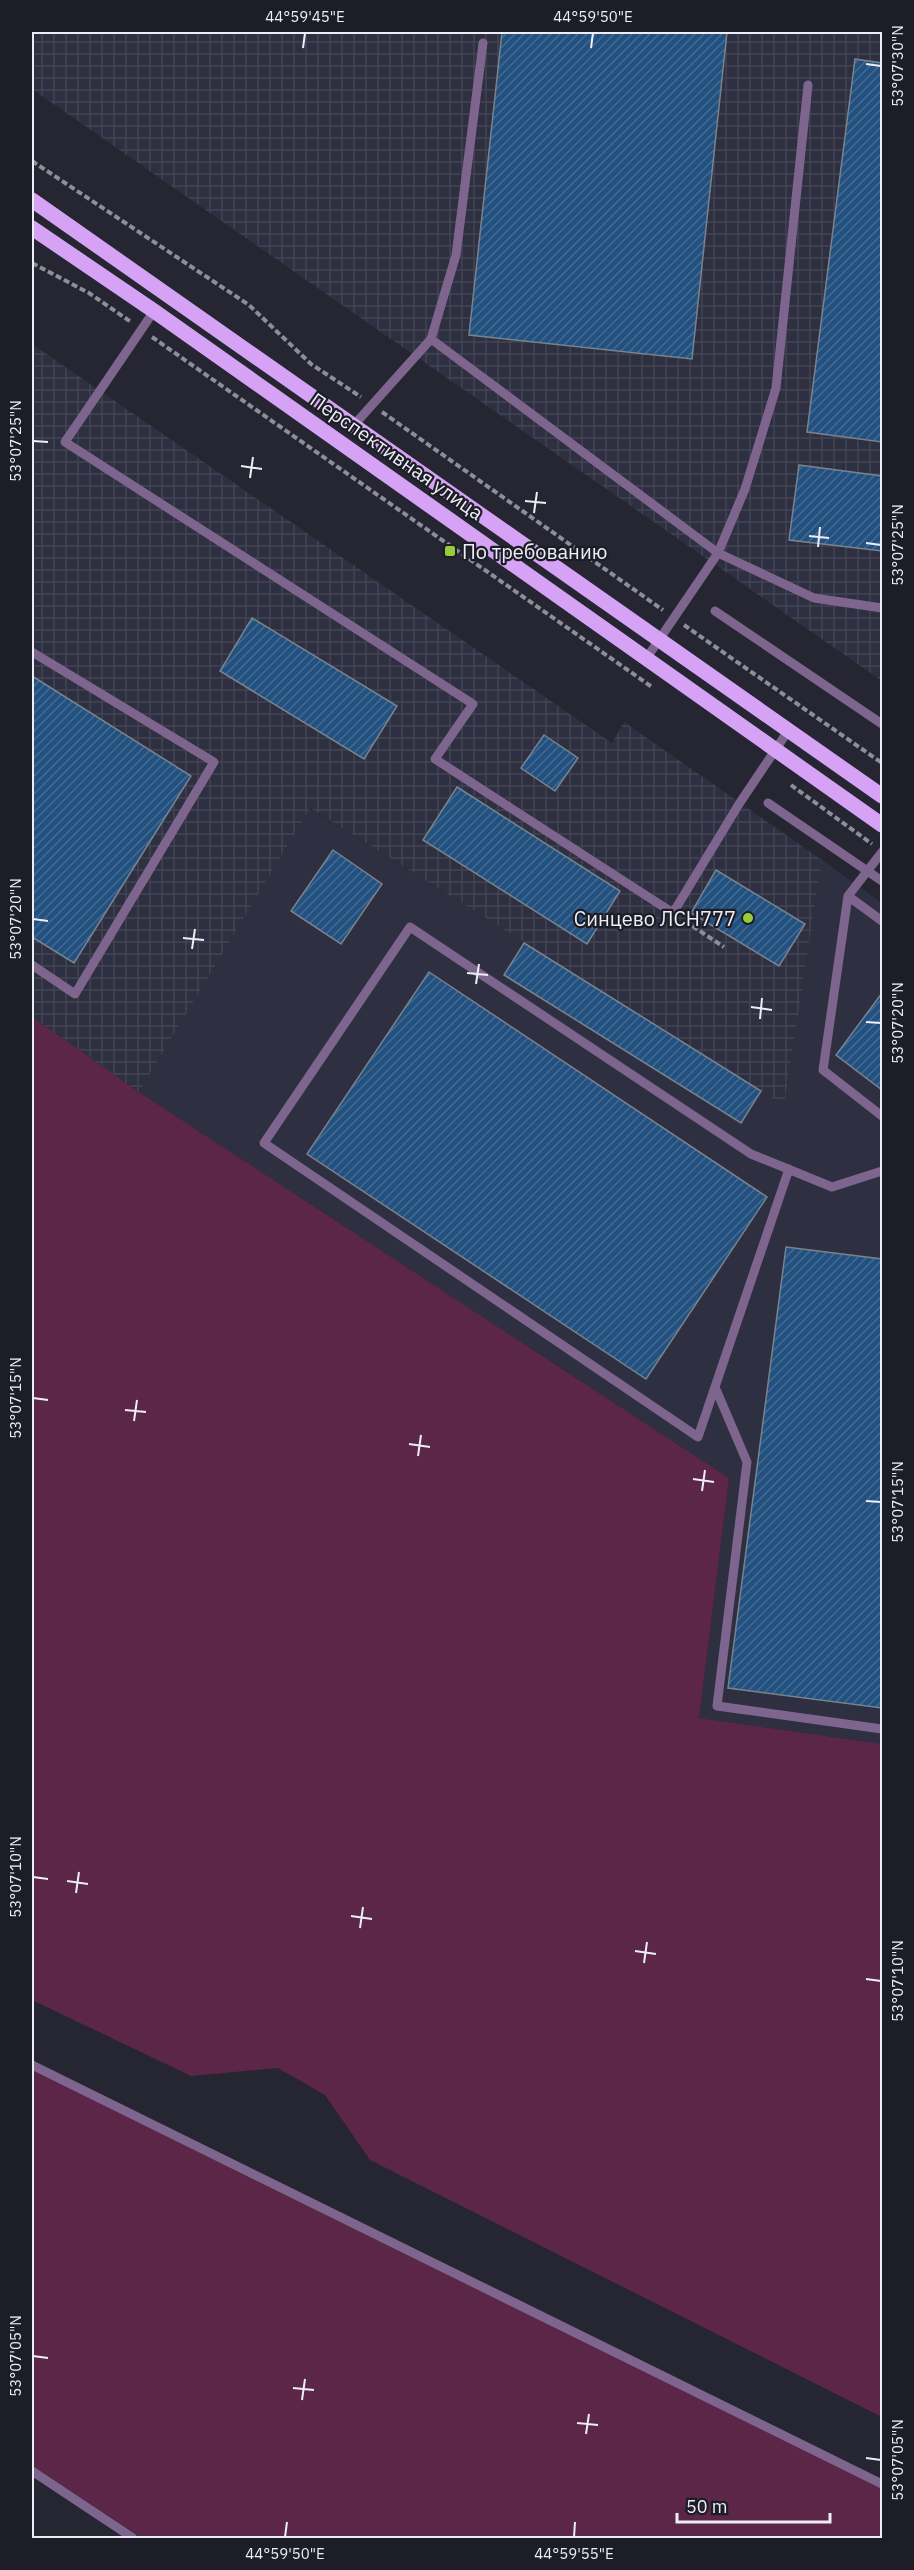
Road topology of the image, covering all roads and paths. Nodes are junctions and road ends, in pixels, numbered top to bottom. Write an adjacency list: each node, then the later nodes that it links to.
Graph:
1 (483, 43): 9 (lane)
2 (808, 85): 12 (lane)
3 (32, 161): 10 (path)
4 (32, 200): 11 (main road, Перспективная улица)
5 (32, 228): 7 (main road, Перспективная улица)
6 (32, 263): 8 (path)
7 (154, 311): 8 (lane); 18 (main road, Перспективная улица)
8 (140, 329): 19 (path); 33 (lane)
9 (431, 339): 10 (lane); 12 (lane)
10 (372, 405): 11 (lane); 15 (path)
11 (354, 425): 16 (main road, Перспективная улица)
12 (718, 553): 13 (lane); 15 (lane)
13 (882, 608)
14 (715, 611): 20 (lane)
15 (674, 618): 16 (lane); 23 (path)
16 (659, 640): 18 (lane); 21 (main road, Перспективная улица)
17 (32, 652): 36 (lane)
18 (646, 659): 22 (main road, Перспективная улица)
19 (660, 693)
20 (882, 724)
21 (788, 731): 22 (lane); 25 (main road, Перспективная улица)
22 (775, 750): 24 (lane); 27 (main road, Перспективная улица)
23 (882, 763)
24 (765, 766): 28 (path); 33 (lane)
25 (882, 796)
26 (768, 803): 30 (lane)
27 (882, 825)
28 (873, 844)
29 (882, 852): 30 (lane)
30 (867, 871): 31 (lane); 32 (lane)
31 (882, 881)
32 (848, 896): 34 (lane); 37 (lane)
33 (673, 913): 35 (path)
34 (882, 921)
35 (724, 947)
36 (32, 965)
37 (882, 1116)
38 (789, 1169): 39 (lane); 40 (lane); 40 (lane)
39 (882, 1171)
40 (715, 1387): 41 (lane)
41 (882, 1729)
42 (32, 2065): 44 (lane)
43 (32, 2471): 45 (lane)
44 (882, 2484)
45 (133, 2538)

